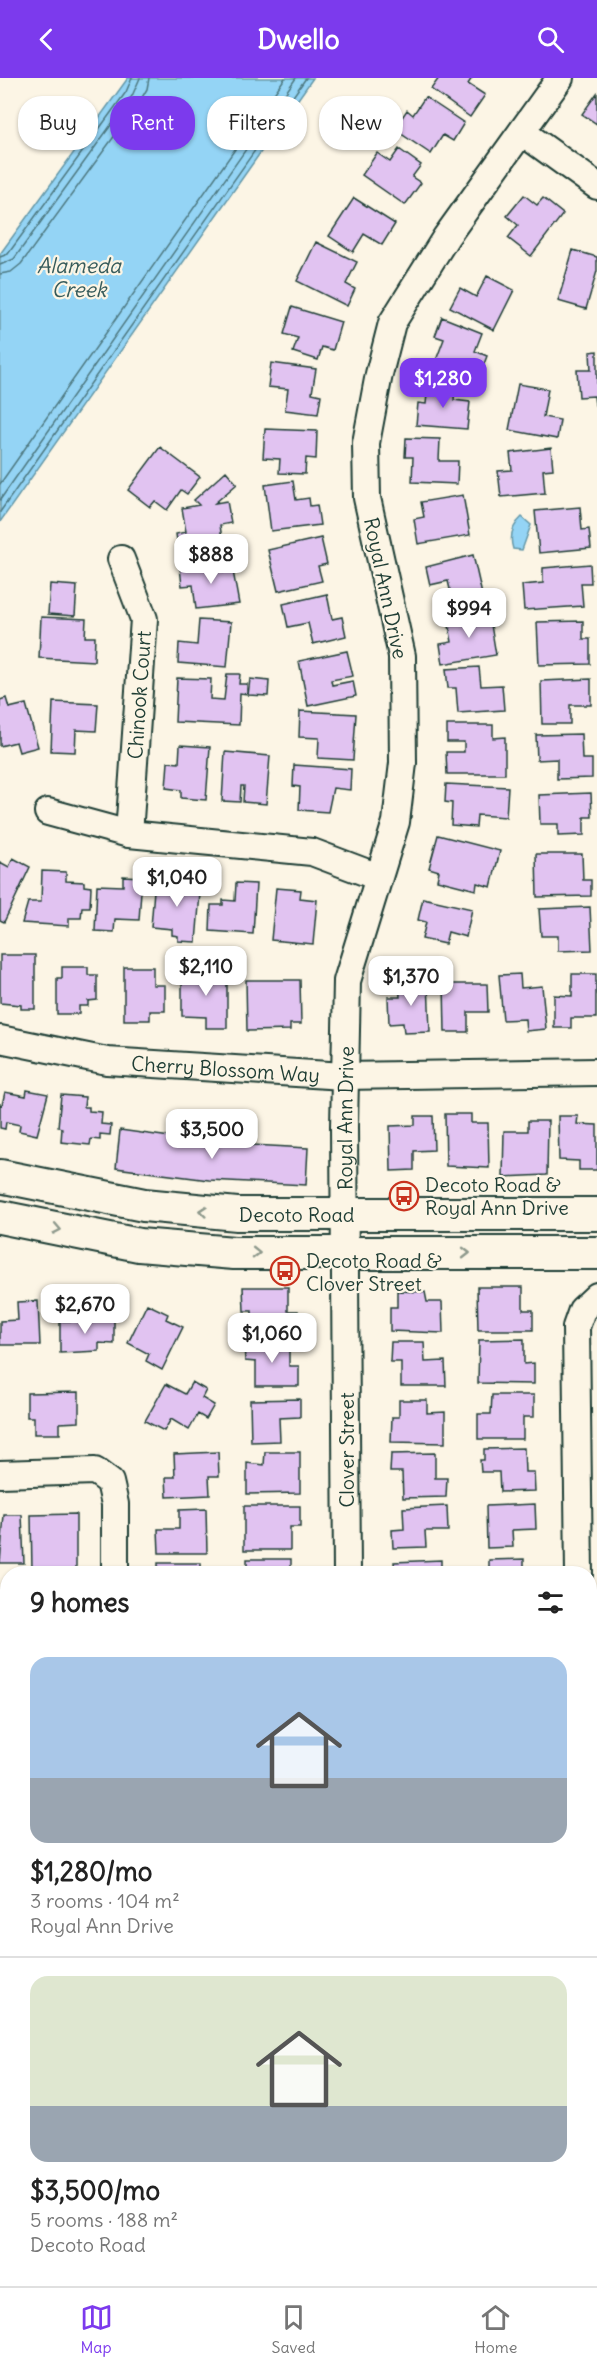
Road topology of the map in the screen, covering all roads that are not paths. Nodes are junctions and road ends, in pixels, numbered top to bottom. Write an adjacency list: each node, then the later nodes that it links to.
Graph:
1 (560, 78): 2 (street, Royal Ann Drive)
2 (522, 132): 3 (street); 7 (street, Royal Ann Drive)
3 (597, 186)
4 (121, 559): 6 (street, Chinook Court)
5 (48, 812): 6 (street)
6 (129, 834): 7 (street)
7 (378, 877): 10 (street, Royal Ann Drive)
8 (0, 1039): 10 (street, Cherry Blossom Way)
9 (597, 1072): 10 (street, Cherry Blossom Way)
10 (344, 1076): 13 (street, Royal Ann Drive)
11 (0, 1176): 13 (main road, Decoto Road, one-way to 11)
12 (597, 1214): 13 (main road, Decoto Road)
13 (345, 1216): 16 (street, Royal Ann Drive)
14 (0, 1217): 16 (main road, Decoto Road, one-way to 16)
15 (597, 1253): 16 (main road, Decoto Road, one-way to 15)
16 (345, 1254): 21 (street, Clover Street)
17 (590, 1303): 19 (street)
18 (0, 1474): 20 (street)
19 (585, 1560)
20 (115, 1566)
21 (347, 1566)

